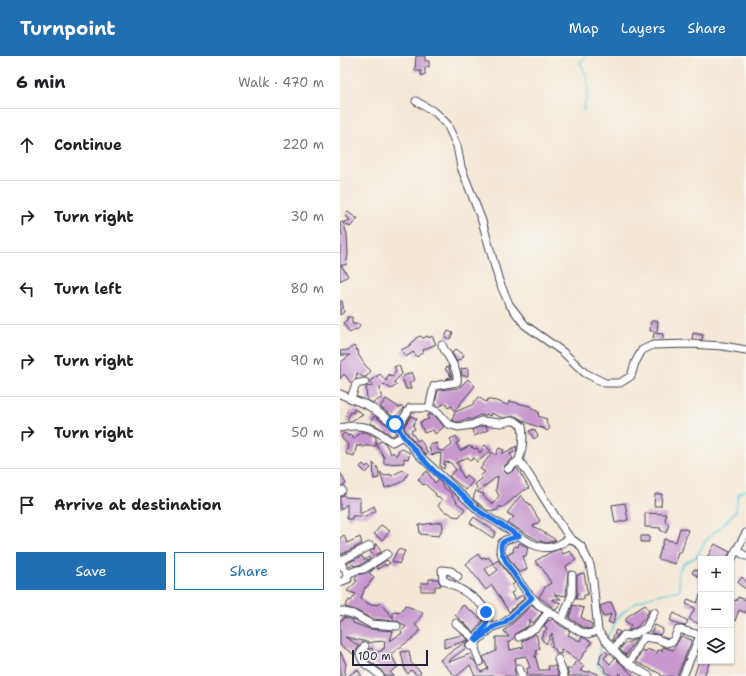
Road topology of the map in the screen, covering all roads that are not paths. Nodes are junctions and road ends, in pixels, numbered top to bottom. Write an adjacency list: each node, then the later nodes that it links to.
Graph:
1 (416, 101): 3 (street)
2 (442, 345): 7 (street)
3 (746, 350)
4 (365, 382): 6 (street)
5 (340, 394): 6 (street)
6 (350, 398): 10 (street)
7 (429, 408): 8 (street); 10 (street)
8 (448, 424): 11 (street); 13 (street)
9 (342, 427): 12 (street)
10 (398, 427): 12 (street)
11 (450, 432)
12 (403, 436): 16 (street)
13 (519, 460): 14 (street); 17 (street)
14 (508, 469)
15 (746, 533): 19 (street)
16 (519, 536): 17 (street); 28 (street)
17 (570, 538): 36 (street)
18 (370, 546): 23 (street)
19 (736, 550): 21 (street); 22 (street)
20 (387, 554): 24 (street)
21 (733, 556)
22 (746, 556)
23 (341, 568): 24 (street)
24 (347, 574): 27 (street)
25 (572, 575): 32 (street)
26 (458, 577): 40 (street)
27 (340, 582)
28 (532, 598): 30 (street); 40 (street)
29 (340, 611): 34 (street)
30 (549, 612): 32 (street); 38 (street)
31 (654, 612): 35 (street)
32 (562, 620): 36 (street)
33 (456, 623): 40 (street)
34 (397, 626)
35 (646, 628): 39 (street); 44 (street)
36 (598, 631): 44 (street)
37 (698, 633): 39 (street)
38 (519, 637)
39 (644, 637): 47 (street)
40 (476, 640): 43 (street); 46 (street)
41 (698, 641): 53 (street)
42 (365, 646): 49 (street)
43 (470, 646)
44 (611, 647): 47 (street)
45 (558, 660): 51 (street)
46 (480, 662)
47 (629, 664): 52 (street)
48 (519, 668): 50 (street)
49 (380, 676)
50 (522, 676)
51 (564, 676)
52 (649, 676)
53 (683, 676)

